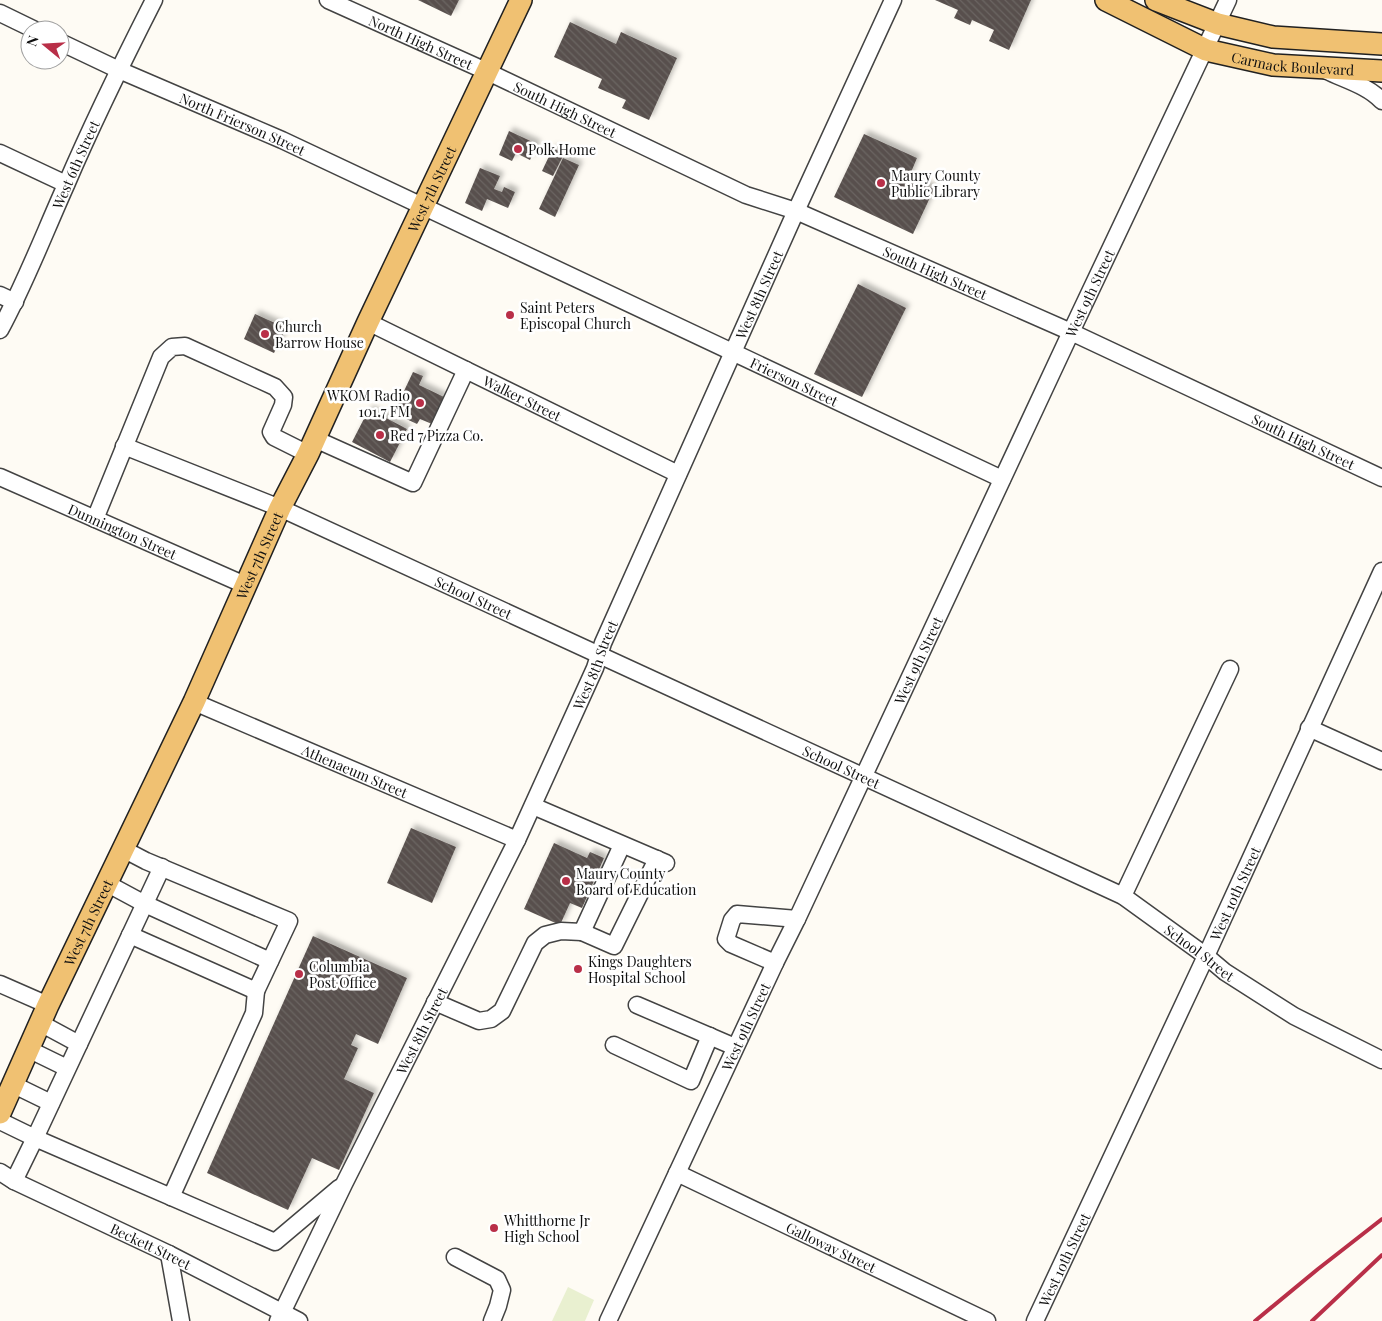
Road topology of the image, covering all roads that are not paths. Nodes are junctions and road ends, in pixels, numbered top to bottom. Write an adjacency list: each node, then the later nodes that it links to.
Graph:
1 (154, 0): 15 (street, West 6th Street)
2 (328, 0): 17 (street, North High Street)
3 (522, 0): 17 (main road, West 7th Street)
4 (893, 0): 22 (street, West 8th Street)
5 (1106, 0): 13 (main road, Carmack Boulevard)
6 (1156, 0): 10 (main road, Carmack Boulevard)
7 (1228, 0): 10 (street, West 9th Street)
8 (0, 14): 9 (street)
9 (20, 23)
10 (1218, 24): 11 (main road, Carmack Boulevard); 13 (street, West 9th Street)
11 (1382, 44)
12 (70, 47): 15 (street, North Frierson Street)
13 (1206, 50): 14 (main road, Carmack Boulevard); 27 (street, West 9th Street)
14 (1321, 67): 16 (main road, Carmack Boulevard); 18 (street)
15 (119, 70): 20 (street, West 6th Street); 21 (street, North Frierson Street)
16 (1382, 71)
17 (488, 72): 21 (main road, West 7th Street); 22 (street, South High Street)
18 (1382, 102)
19 (0, 153): 20 (street)
20 (66, 184): 24 (street, West 6th Street)
21 (424, 208): 25 (main road, West 7th Street); 28 (street, Frierson Street)
22 (796, 211): 27 (street, South High Street); 28 (street, West 8th Street)
23 (0, 295): 24 (street)
24 (15, 302): 26 (street, West 6th Street)
25 (368, 322): 29 (street, Walker Street); 31 (main road, West 7th Street)
26 (0, 330)
27 (1071, 332): 34 (street, South High Street); 35 (street, West 9th Street)
28 (734, 352): 32 (street, West 8th Street); 35 (street, Frierson Street)
29 (466, 370): 31 (street); 32 (street, Walker Street)
30 (124, 446): 31 (street); 36 (street, School Street); 37 (street)
31 (311, 446): 36 (main road, West 7th Street)
32 (678, 474): 40 (street, West 8th Street)
33 (0, 477): 37 (street, Dunnington Street)
34 (1382, 478)
35 (1002, 479): 45 (street, West 9th Street)
36 (280, 508): 39 (main road, West 7th Street); 40 (street, School Street)
37 (95, 519): 39 (street, Dunnington Street)
38 (1382, 571): 43 (street, West 10th Street)
39 (245, 585): 42 (main road, West 7th Street)
40 (598, 655): 45 (street, School Street); 46 (street, West 8th Street)
41 (1230, 669): 52 (street)
42 (194, 702): 47 (street, Athenaeum Street); 49 (main road, West 7th Street)
43 (1309, 728): 44 (street); 57 (street, West 10th Street)
44 (1382, 761)
45 (863, 777): 52 (street, School Street); 54 (street, West 9th Street)
46 (533, 806): 47 (street, West 8th Street); 48 (street)
47 (517, 840): 62 (street, West 8th Street)
48 (622, 845): 55 (street); 55 (street)
49 (123, 849): 50 (street); 51 (main road, West 7th Street)
50 (162, 867): 53 (street); 58 (street)
51 (106, 884): 53 (street); 64 (main road, West 7th Street)
52 (1123, 896): 57 (street, School Street)
53 (145, 904): 56 (street); 58 (street)
54 (797, 919): 59 (street, West 9th Street); 59 (street)
55 (582, 932): 62 (street)
56 (130, 935): 61 (street); 66 (street)
57 (1206, 956): 70 (street, School Street); 90 (street, West 10th Street)
58 (270, 960): 61 (street)
59 (775, 962): 68 (street, West 9th Street)
60 (0, 984): 64 (street)
61 (256, 991): 81 (street)
62 (435, 1002): 80 (street, West 8th Street)
63 (637, 1005): 65 (street)
64 (44, 1014): 66 (street); 69 (main road, West 7th Street)
65 (710, 1036): 67 (street); 68 (street)
66 (79, 1044): 71 (street)
67 (614, 1045)
68 (736, 1047): 78 (street, West 9th Street)
69 (28, 1049): 71 (street); 72 (main road, West 7th Street)
70 (1382, 1060)
71 (67, 1068): 73 (street)
72 (12, 1084): 73 (street); 74 (main road, West 7th Street)
73 (51, 1103): 76 (street)
74 (0, 1113)
75 (0, 1121): 76 (street)
76 (35, 1138): 79 (street); 81 (street)
77 (0, 1172): 79 (street, Beckett Street)
78 (677, 1173): 88 (street, West 9th Street); 89 (street, Galloway Street)
79 (14, 1181): 82 (street, Beckett Street)
80 (344, 1184): 81 (street); 84 (street, West 8th Street)
81 (171, 1197)
82 (169, 1254): 84 (street, Beckett Street); 85 (street)
83 (455, 1256): 87 (street)
84 (280, 1317): 86 (street, Beckett Street)
85 (181, 1321)
86 (299, 1321)
87 (492, 1321)
88 (608, 1321)
89 (987, 1321)
90 (1035, 1321)

